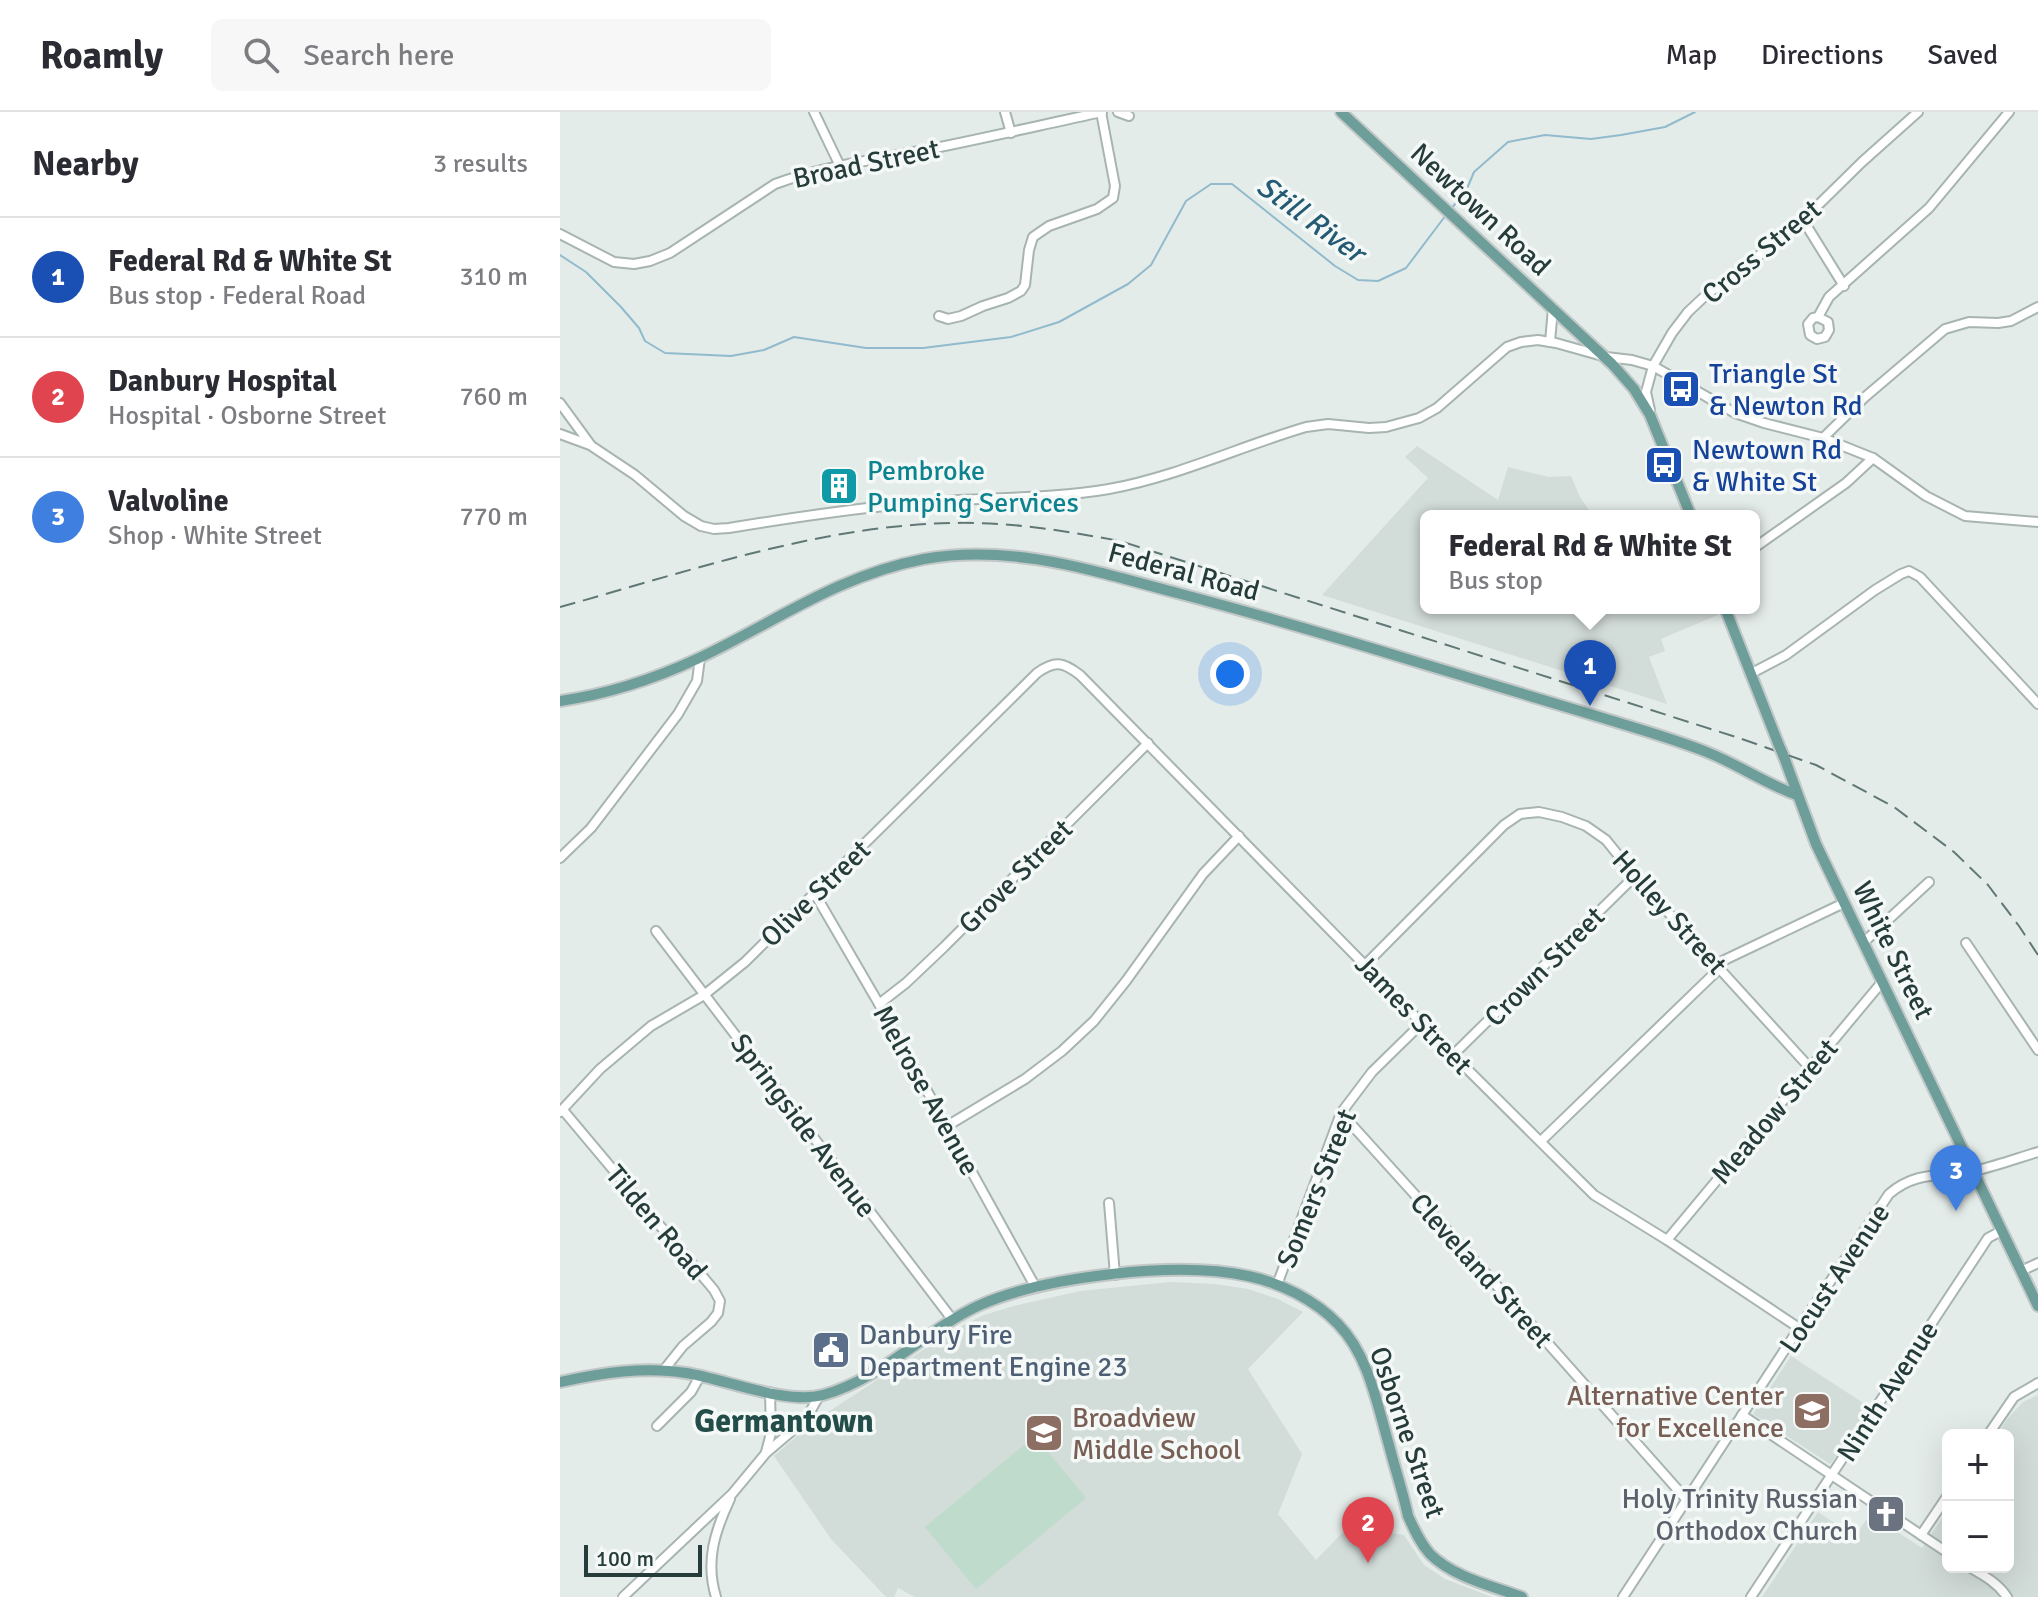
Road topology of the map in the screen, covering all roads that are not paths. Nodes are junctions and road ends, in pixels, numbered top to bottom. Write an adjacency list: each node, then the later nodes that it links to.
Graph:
1 (814, 112): 10 (street)
2 (1005, 112): 9 (street)
3 (1101, 112): 9 (street, Broad Street); 16 (street)
4 (1118, 112): 8 (street)
5 (1341, 112): 15 (main road, Newtown Road)
6 (1918, 112): 11 (street, Cross Street)
7 (2009, 112): 13 (street)
8 (1129, 116)
9 (1011, 133): 10 (street, Broad Street)
10 (840, 166): 12 (street, Broad Street)
11 (1803, 220): 13 (street); 20 (street, Cross Street)
12 (560, 234)
13 (1844, 286): 17 (street)
14 (2038, 307): 24 (street)
15 (1553, 308): 18 (street, Newtown Road); 19 (main road, Newtown Road)
16 (939, 316)
17 (1818, 317)
18 (1550, 342): 19 (street); 25 (street)
19 (1606, 357): 20 (street); 22 (main road)
20 (1653, 366): 22 (street, Cross Street); 24 (street)
21 (560, 403): 25 (street)
22 (1650, 415): 27 (main road)
23 (560, 434): 25 (street)
24 (1823, 438): 26 (street)
25 (590, 445)
26 (1873, 458): 28 (street); 29 (street)
27 (1689, 510)
28 (2038, 522)
29 (1760, 544)
30 (1727, 614): 33 (main road, White Street)
31 (700, 658): 34 (main road, Federal Road); 37 (main road, Federal Road); 39 (street)
32 (1059, 663): 36 (street, James Street); 42 (street, Olive Street)
33 (1750, 674): 35 (street); 37 (main road, White Street, bridge)
34 (560, 701)
35 (2038, 704)
36 (1148, 743): 38 (street, James Street); 51 (street, Grove Street)
37 (1797, 795): 43 (main road, White Street)
38 (1239, 836): 47 (street, James Street); 58 (street)
39 (560, 858)
40 (1635, 876): 47 (street, Holley Street); 48 (street, Holley Street); 54 (street, Crown Street)
41 (1929, 882): 45 (street)
42 (815, 894): 50 (street, Olive Street); 51 (street, Melrose Avenue)
43 (1844, 903): 45 (main road, White Street); 48 (street)
44 (656, 931): 50 (street, Springside Avenue)
45 (1863, 943): 49 (main road, White Street)
46 (1966, 943): 53 (street)
47 (1366, 964): 52 (street, James Street)
48 (1718, 966): 55 (street, Holley Street); 59 (street)
49 (1882, 982): 55 (street, Meadow Street); 61 (main road, White Street)
50 (704, 995): 56 (street, Olive Street); 71 (street, Springside Avenue)
51 (879, 1004): 58 (street, Melrose Avenue)
52 (1422, 1023): 54 (street, James Street); 57 (street, Somers Street)
53 (2038, 1050)
54 (1453, 1055): 59 (street, James Street)
55 (1810, 1068): 64 (street, Meadow Street)
56 (561, 1111): 73 (street, Tilden Road)
57 (1341, 1113): 68 (street, Somers Street); 85 (street, Cleveland Street)
58 (947, 1126): 69 (street, Melrose Avenue)
59 (1541, 1141): 64 (street, James Street)
60 (2038, 1152): 61 (street, Locust Avenue)
61 (1975, 1171): 63 (main road, White Street); 72 (street, Locust Avenue)
62 (1109, 1203): 67 (street)
63 (2001, 1231): 66 (main road, White Street); 83 (street, Ninth Avenue)
64 (1667, 1240): 72 (street, James Street)
65 (2038, 1263): 66 (street)
66 (2021, 1271): 70 (main road, White Street)
67 (1115, 1275): 68 (main road, Osborne Street); 69 (main road, Osborne Street)
68 (1277, 1285): 92 (main road, Osborne Street)
69 (1036, 1288): 71 (main road, Osborne Street)
70 (2038, 1306)
71 (952, 1319): 78 (main road, Osborne Street)
72 (1799, 1328): 79 (street, Locust Avenue)
73 (663, 1371): 74 (main road, Osborne Street); 75 (main road, Osborne Street)
74 (700, 1376): 77 (main road, Osborne Street); 80 (street)
75 (560, 1382)
76 (2038, 1383): 81 (street)
77 (770, 1392): 78 (main road, Osborne Street); 82 (street)
78 (819, 1396): 82 (street)
79 (1742, 1415): 83 (street); 85 (street, Locust Avenue)
80 (657, 1426)
81 (1992, 1429)
82 (766, 1453): 84 (street)
83 (1832, 1475): 87 (street); 94 (street, Ninth Avenue)
84 (732, 1494): 90 (street); 91 (street)
85 (1686, 1499): 93 (street, Locust Avenue)
86 (1944, 1501): 87 (street)
87 (1921, 1535): 88 (street)
88 (1942, 1549)
89 (1979, 1573): 95 (street)
90 (623, 1597)
91 (716, 1597)
92 (1522, 1597)
93 (1623, 1597)
94 (1751, 1597)
95 (2007, 1597)

